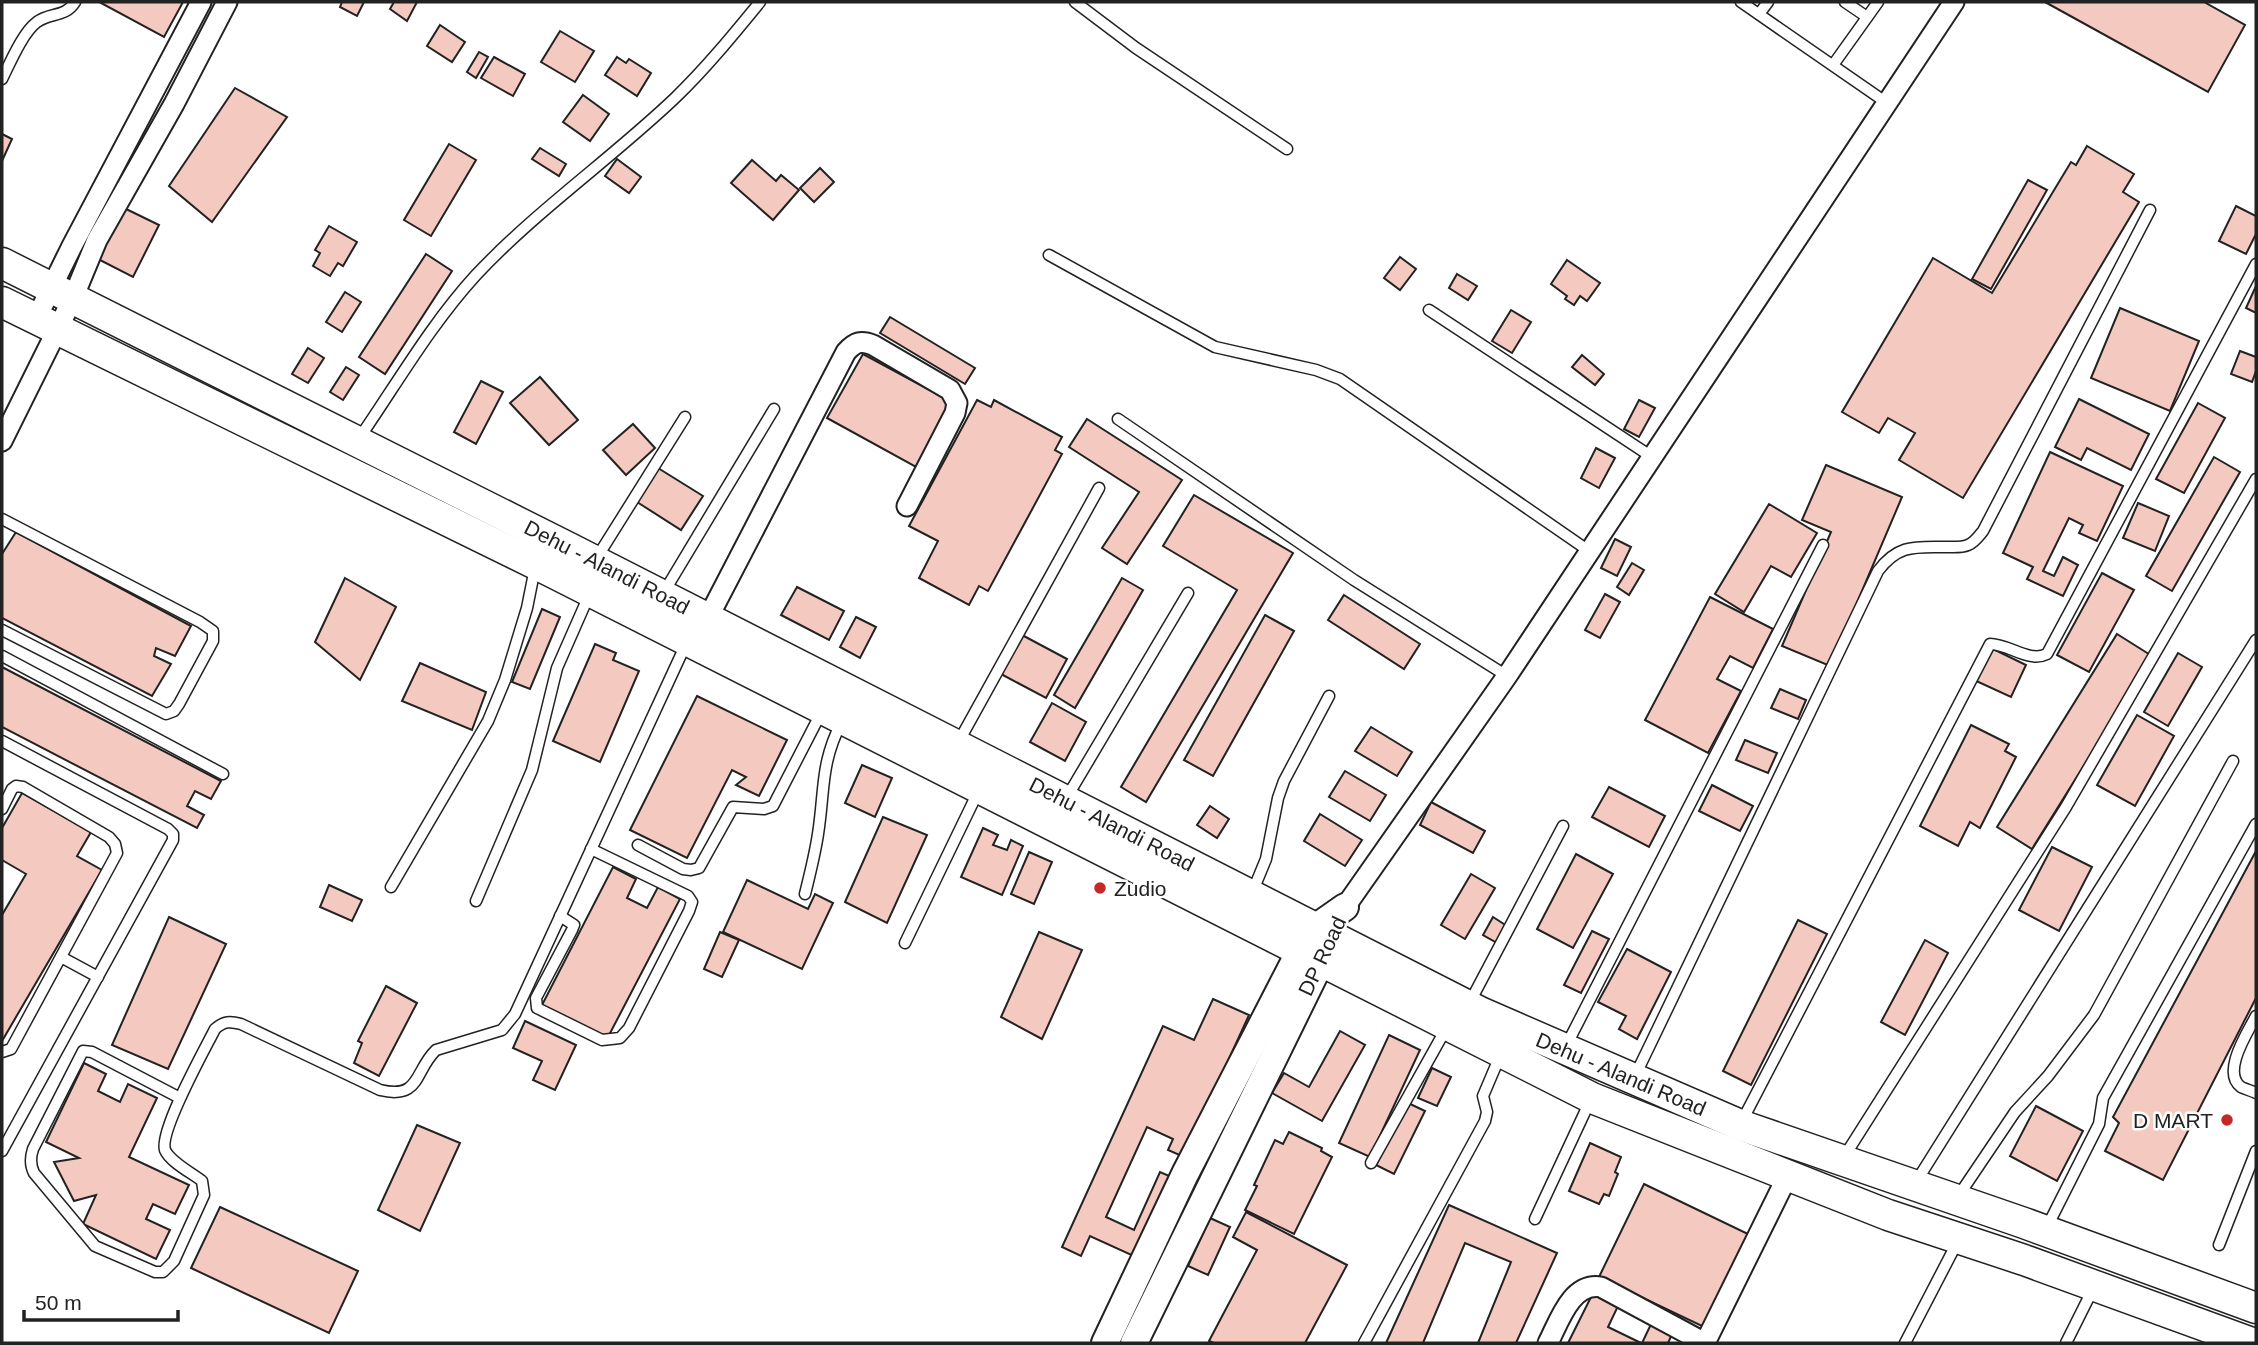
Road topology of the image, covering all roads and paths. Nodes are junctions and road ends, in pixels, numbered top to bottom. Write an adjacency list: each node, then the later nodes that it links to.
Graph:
1 (75, 2): 14 (lane)
2 (201, 2): 21 (street)
3 (227, 2): 21 (street)
4 (760, 2): 29 (lane)
5 (1075, 2): 16 (lane)
6 (1741, 2): 11 (lane)
7 (1768, 2): 11 (lane)
8 (1845, 2): 12 (lane)
9 (1878, 2): 12 (lane)
10 (1955, 2): 15 (street)
11 (1759, 14): 13 (lane)
12 (1867, 17): 13 (lane)
13 (1833, 65): 15 (lane)
14 (2, 79)
15 (1887, 103): 30 (street)
16 (1287, 149)
17 (2150, 210): 76 (lane)
18 (1049, 255): 36 (lane)
19 (2, 263): 21 (main road, Dehu - Alandi Road)
20 (2256, 264): 80 (lane)
21 (62, 292): 24 (street); 29 (main road, Dehu - Alandi Road)
22 (2, 302): 24 (main road, Dehu - Alandi Road)
23 (1429, 310): 30 (lane)
24 (47, 324): 28 (street); 38 (main road, Dehu - Alandi Road)
25 (774, 409): 41 (lane)
26 (685, 417): 37 (lane)
27 (1118, 419): 47 (lane)
28 (2, 441)
29 (357, 441): 37 (main road, Dehu - Alandi Road)
30 (1652, 457): 36 (street)
31 (2256, 479): 83 (lane)
32 (1099, 488): 51 (lane)
33 (907, 506): 42 (street)
34 (2, 519): 43 (lane)
35 (1823, 545): 75 (lane)
36 (1590, 551): 47 (street)
37 (595, 561): 41 (main road, Dehu - Alandi Road)
38 (536, 564): 39 (main road, Dehu - Alandi Road); 61 (lane)
39 (591, 591): 45 (main road, Dehu - Alandi Road); 64 (lane)
40 (1188, 593): 55 (lane)
41 (663, 595): 42 (main road, Dehu - Alandi Road)
42 (708, 618): 51 (main road, Dehu - Alandi Road)
43 (2, 630)
44 (2256, 640): 86 (lane)
45 (688, 641): 49 (main road, Dehu - Alandi Road); 60 (lane)
46 (2, 656): 53 (lane)
47 (1507, 676): 65 (street)
48 (1329, 696): 63 (lane)
49 (833, 714): 54 (main road, Dehu - Alandi Road); 59 (lane); 62 (lane)
50 (2, 741): 70 (lane)
51 (957, 745): 55 (main road, Dehu - Alandi Road)
52 (2232, 761): 87 (lane)
53 (223, 774)
54 (980, 789): 67 (lane); 68 (main road, Dehu - Alandi Road)
55 (1065, 800): 63 (main road, Dehu - Alandi Road)
56 (2, 809): 69 (lane)
57 (2256, 824): 89 (lane)
58 (1563, 826): 71 (lane)
59 (638, 845)
60 (591, 849): 66 (lane); 66 (lane)
61 (391, 887)
62 (805, 894)
63 (1251, 895): 68 (main road, Dehu - Alandi Road)
64 (476, 901)
65 (1345, 907): 68 (street, DP Road)
66 (560, 916): 79 (lane)
67 (905, 943)
68 (1317, 944): 71 (main road, Dehu - Alandi Road); 95 (street, DP Road); 96 (street, DP Road)
69 (61, 957): 70 (lane); 73 (lane)
70 (98, 977): 81 (lane)
71 (1458, 1016): 74 (main road, Dehu - Alandi Road); 75 (main road, Dehu - Alandi Road); 84 (lane)
72 (2256, 1016): 77 (lane)
73 (2, 1052)
74 (1501, 1053): 78 (main road, Dehu - Alandi Road); 97 (lane)
75 (1577, 1056): 76 (main road, Dehu - Alandi Road); 78 (main road)
76 (1633, 1080): 80 (main road, Dehu - Alandi Road)
77 (2256, 1093)
78 (1585, 1094): 85 (main road, Dehu - Alandi Road); 88 (lane)
79 (180, 1098): 79 (lane)
80 (1740, 1125): 83 (main road, Dehu - Alandi Road)
81 (2, 1151)
82 (2256, 1151): 91 (lane)
83 (1842, 1161): 86 (main road, Dehu - Alandi Road)
84 (1371, 1163)
85 (1788, 1175): 90 (main road, Dehu - Alandi Road); 99 (street)
86 (1913, 1185): 87 (main road, Dehu - Alandi Road)
87 (1956, 1200): 89 (main road, Dehu - Alandi Road)
88 (1535, 1219)
89 (2046, 1230): 93 (main road, Dehu - Alandi Road)
90 (1960, 1238): 92 (main road, Dehu - Alandi Road); 100 (lane)
91 (2219, 1245)
92 (2095, 1286): 94 (main road, Dehu - Alandi Road); 101 (lane)
93 (2256, 1308)
94 (2236, 1341)
95 (1105, 1343)
96 (1134, 1343)
97 (1364, 1343)
98 (1548, 1343): 99 (street)
99 (1705, 1343)
100 (1906, 1343)
101 (2066, 1343)

